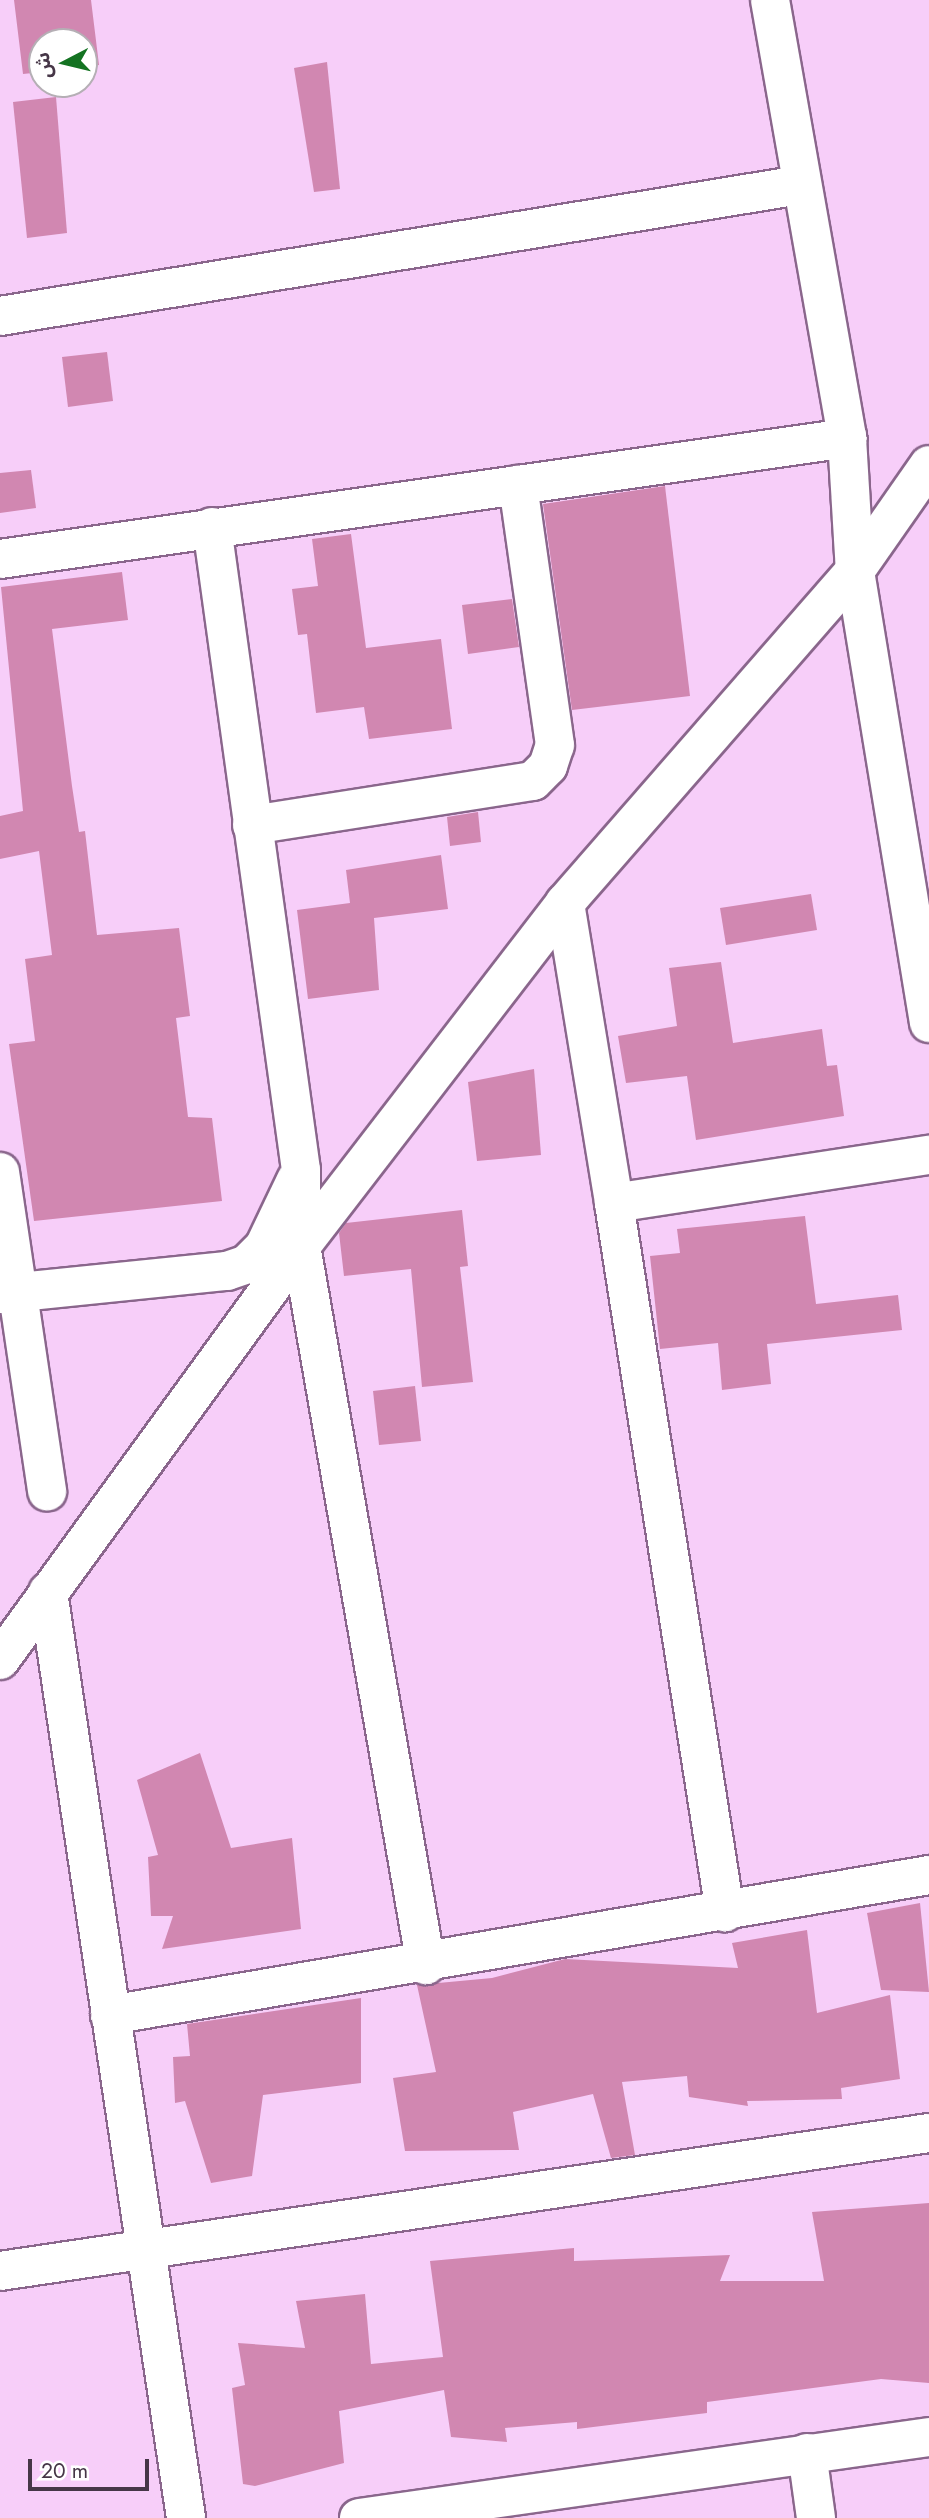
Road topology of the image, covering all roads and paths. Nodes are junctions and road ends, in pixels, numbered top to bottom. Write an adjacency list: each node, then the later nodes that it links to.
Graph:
1 (770, 0): 2 (street)
2 (800, 185): 3 (street); 4 (street)
3 (0, 316)
4 (847, 438): 6 (street); 9 (street)
5 (929, 465): 9 (street)
6 (518, 485): 7 (street); 10 (street)
7 (212, 527): 8 (street); 10 (street)
8 (0, 559)
9 (855, 571): 11 (street); 12 (street)
10 (252, 825): 14 (street)
11 (565, 903): 16 (street); 17 (street)
12 (929, 1023)
13 (929, 1155): 16 (street)
14 (301, 1170): 17 (street); 18 (street)
15 (0, 1172): 18 (street)
16 (614, 1203): 23 (street)
17 (301, 1246): 20 (street); 24 (street)
18 (7, 1294): 19 (street)
19 (47, 1492)
20 (48, 1592): 21 (street); 25 (street)
21 (0, 1660)
22 (929, 1875): 23 (street)
23 (725, 1912): 24 (street)
24 (426, 1965): 25 (street)
25 (110, 2015): 27 (street)
26 (929, 2133): 27 (street)
27 (147, 2249): 28 (street); 32 (street)
28 (0, 2271)
29 (929, 2437): 30 (street)
30 (807, 2453): 31 (street); 34 (street)
31 (515, 2506): 33 (street)
32 (186, 2518)
33 (359, 2518)
34 (816, 2518)

